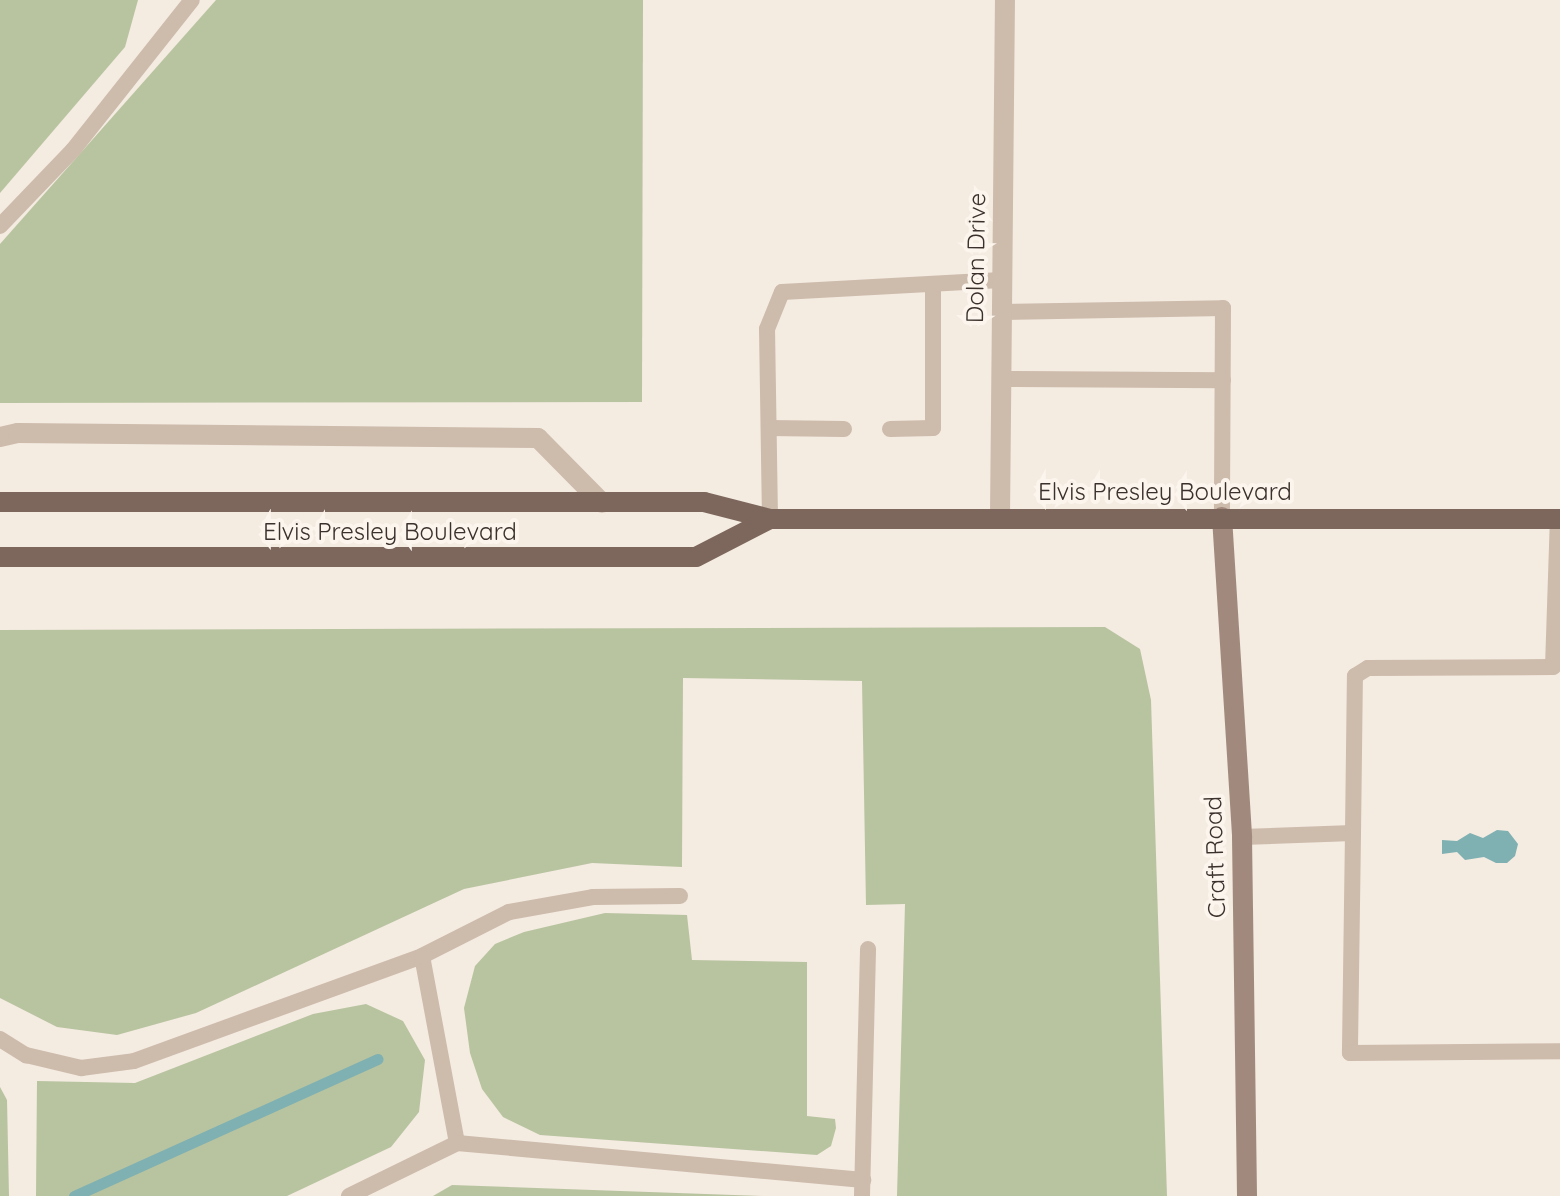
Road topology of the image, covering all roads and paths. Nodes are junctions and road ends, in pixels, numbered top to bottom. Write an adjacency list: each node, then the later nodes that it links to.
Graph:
1 (192, 0): 3 (lane)
2 (1005, 0): 5 (street, Dolan Drive)
3 (175, 8): 4 (lane)
4 (0, 226)
5 (1002, 280): 6 (lane); 7 (street, Dolan Drive)
6 (933, 284): 10 (lane); 12 (lane)
7 (1001, 312): 8 (street, Dolan Drive); 9 (lane)
8 (1000, 379): 9 (lane); 16 (street, Dolan Drive)
9 (1223, 380): 17 (lane)
10 (769, 428): 11 (lane); 18 (lane)
11 (844, 429)
12 (890, 429)
13 (0, 437): 15 (street)
14 (0, 502): 15 (main road, Elvis Presley Boulevard)
15 (602, 503): 18 (main road, Elvis Presley Boulevard)
16 (1000, 517): 17 (main road, Elvis Presley Boulevard); 18 (main road, Elvis Presley Boulevard)
17 (1222, 517): 19 (main road, Elvis Presley Boulevard); 22 (street, Craft Road)
18 (770, 519): 20 (main road, Elvis Presley Boulevard)
19 (1559, 519): 21 (lane)
20 (0, 557)
21 (1353, 833): 22 (lane); 27 (lane)
22 (1242, 837): 31 (street, Craft Road)
23 (680, 896): 25 (lane)
24 (868, 949): 29 (lane)
25 (422, 956): 26 (lane); 28 (lane)
26 (0, 1039)
27 (1560, 1051)
28 (457, 1143): 29 (lane); 30 (lane)
29 (863, 1188)
30 (349, 1196)
31 (1247, 1196)

